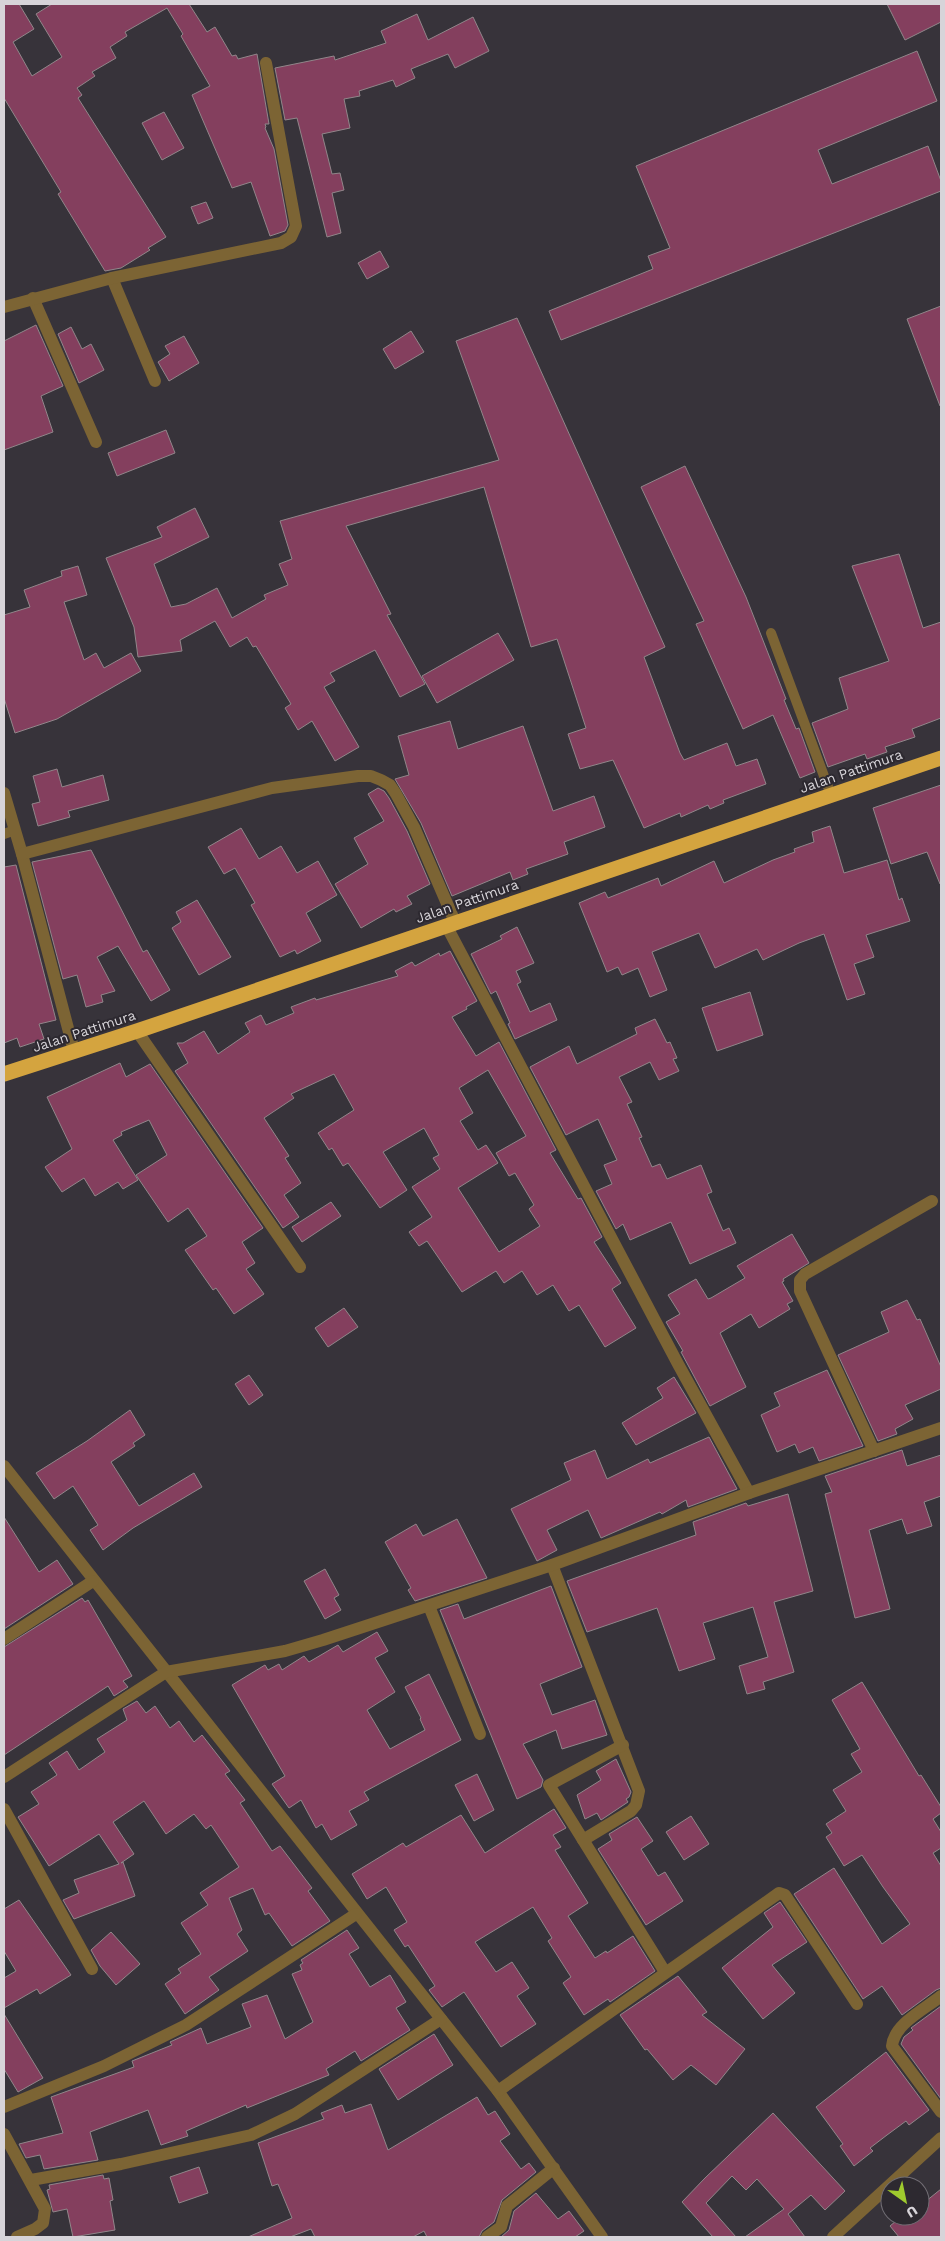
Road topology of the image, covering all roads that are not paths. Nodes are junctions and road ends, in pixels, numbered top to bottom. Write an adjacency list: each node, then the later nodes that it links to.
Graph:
1 (266, 64): 2 (street)
2 (112, 278): 3 (street); 5 (street)
3 (33, 298): 4 (street); 6 (street)
4 (4, 307)
5 (155, 381)
6 (96, 442)
7 (771, 633): 10 (lane)
8 (941, 759): 10 (highway, Jalan Pattimura)
9 (4, 793): 11 (street)
10 (831, 795): 13 (highway, Jalan Pattimura)
11 (9, 832): 12 (street)
12 (22, 854): 13 (street); 15 (street)
13 (450, 923): 14 (highway, Jalan Pattimura); 22 (street)
14 (137, 1031): 15 (highway, Jalan Pattimura); 18 (street)
15 (74, 1051): 16 (highway, Jalan Pattimura)
16 (4, 1074)
17 (932, 1201): 20 (street)
18 (300, 1267)
19 (941, 1428): 20 (street)
20 (874, 1451): 22 (street)
21 (4, 1466): 24 (street)
22 (749, 1493): 23 (street)
23 (552, 1565): 25 (street); 29 (street)
24 (93, 1580): 26 (street); 27 (street)
25 (428, 1606): 27 (street); 28 (street)
26 (4, 1639)
27 (166, 1672): 30 (street); 33 (street)
28 (480, 1734)
29 (623, 1745): 32 (street); 32 (street)
30 (4, 1777)
31 (4, 1809): 34 (street)
32 (583, 1840): 35 (street)
33 (356, 1914): 38 (street); 40 (street)
34 (92, 1969)
35 (665, 1972): 37 (street); 39 (street)
36 (941, 1996): 41 (street)
37 (857, 2004)
38 (441, 2019): 39 (street); 45 (street)
39 (498, 2092): 44 (street)
40 (4, 2108)
41 (941, 2112)
42 (4, 2134): 45 (street)
43 (941, 2138): 49 (street)
44 (554, 2168): 47 (street); 48 (street)
45 (31, 2180): 46 (street)
46 (18, 2237)
47 (487, 2237)
48 (602, 2237)
49 (833, 2237)

